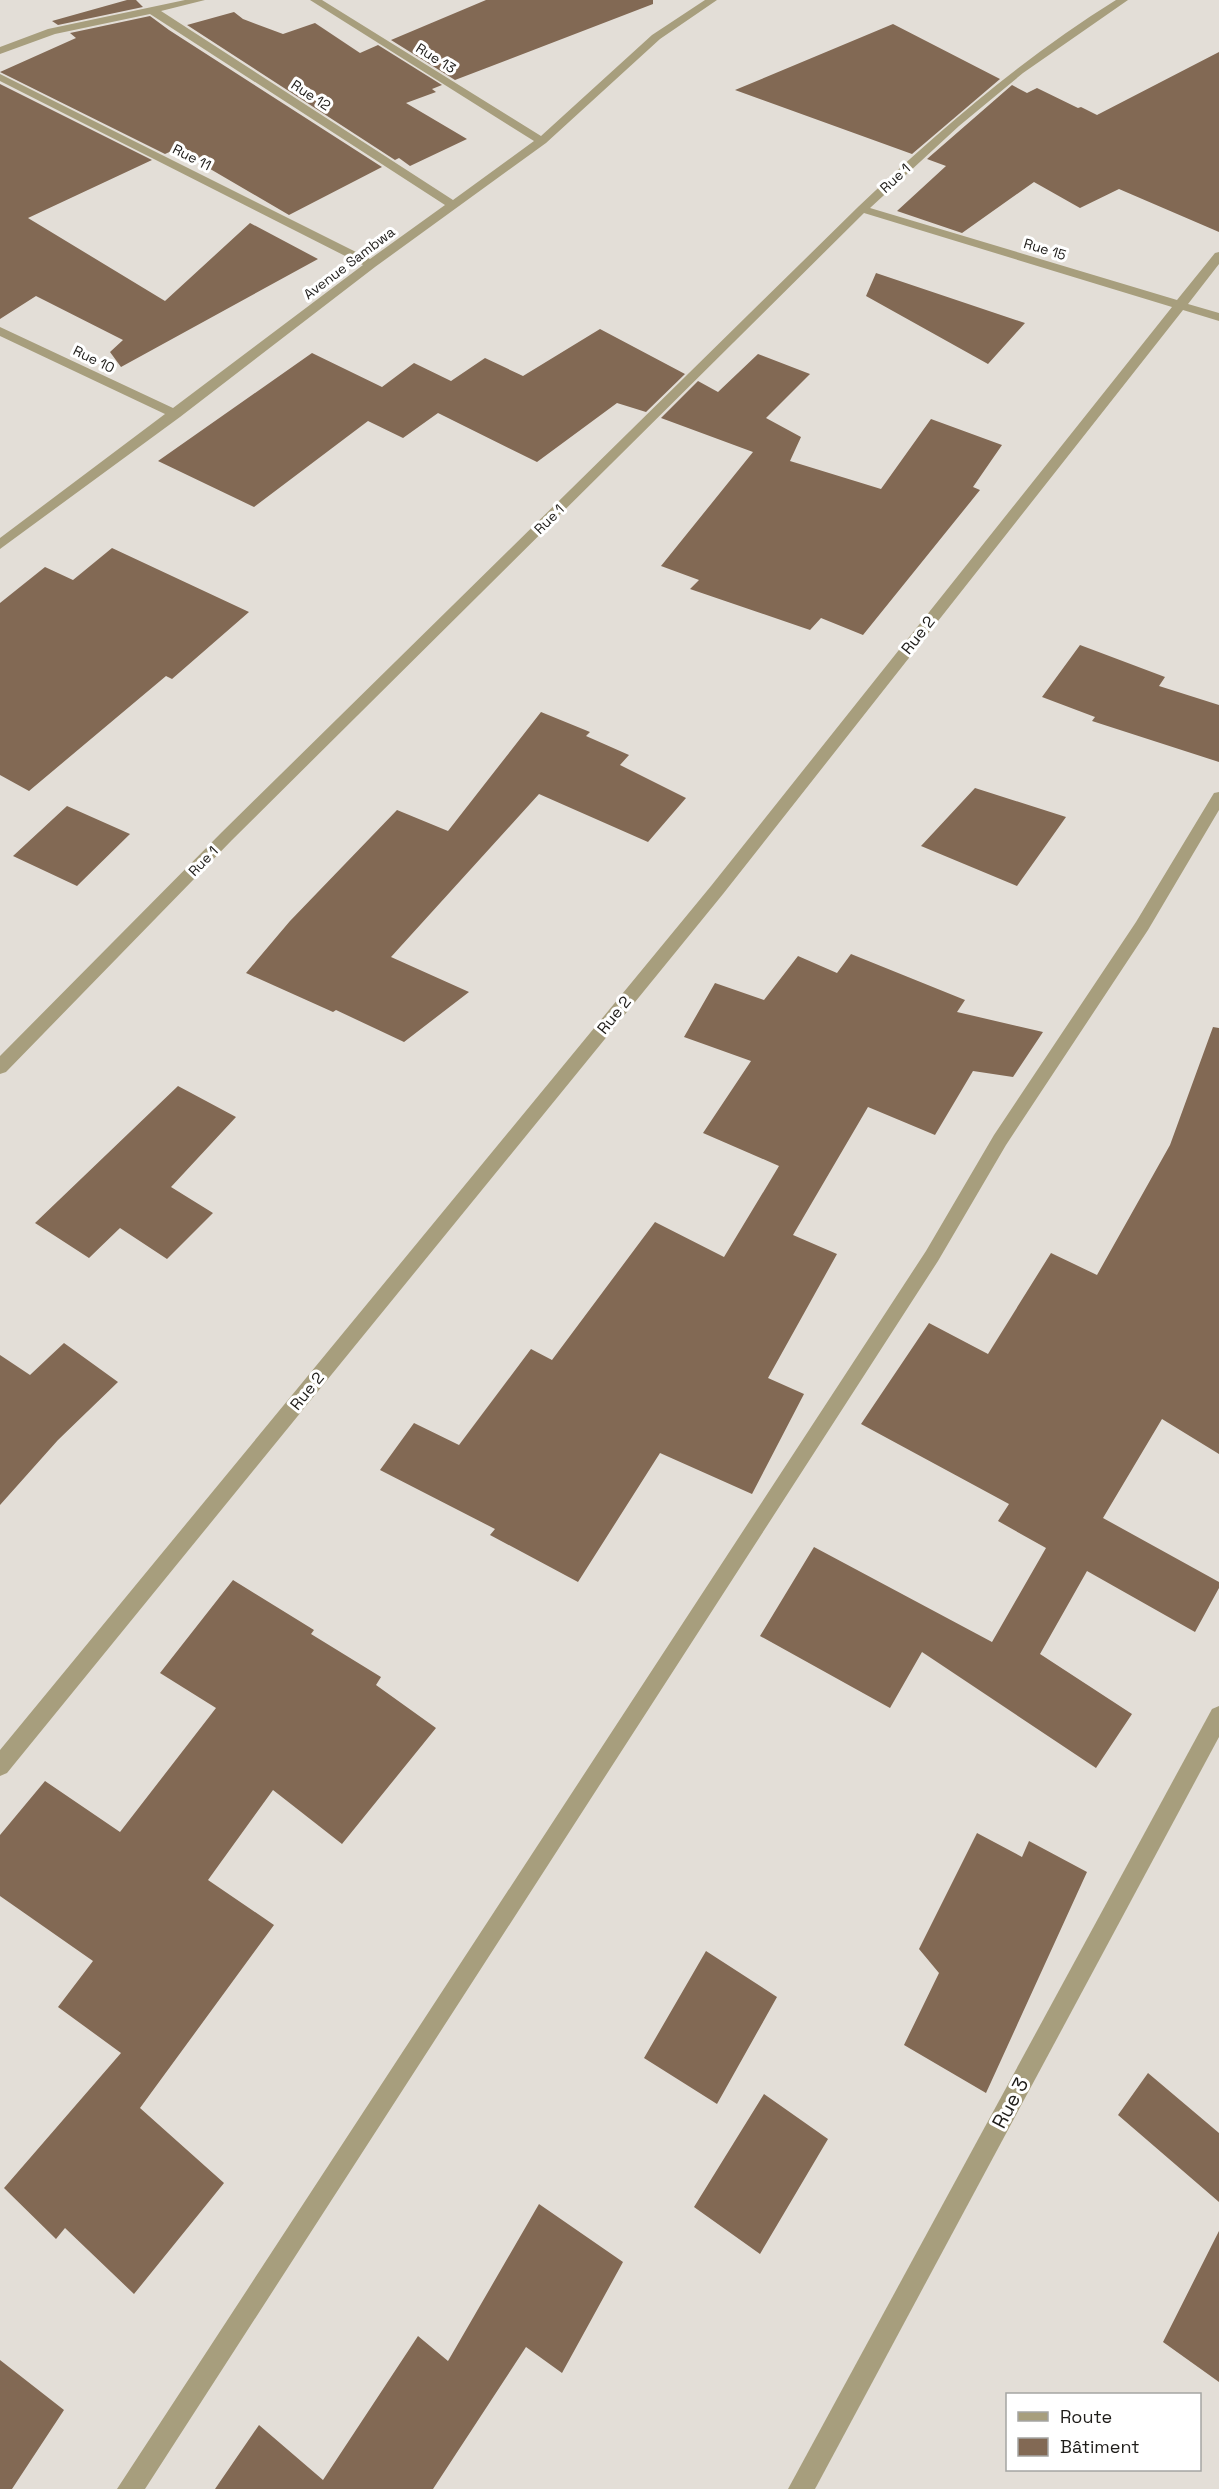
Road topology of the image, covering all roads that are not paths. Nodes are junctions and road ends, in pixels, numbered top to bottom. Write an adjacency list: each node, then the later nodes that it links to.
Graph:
1 (200, 0): 5 (street)
2 (315, 0): 8 (street, Rue 13)
3 (712, 0): 8 (street, Avenue Sambwa)
4 (1123, 0): 10 (street, Rue 1)
5 (152, 10): 6 (street); 9 (street, Rue 12)
6 (0, 51)
7 (0, 77): 12 (street, Rue 11)
8 (542, 141): 9 (street, Avenue Sambwa)
9 (453, 205): 12 (street, Avenue Sambwa)
10 (862, 209): 13 (street, Rue 15); 19 (street, Rue 1)
11 (1219, 256): 13 (street, Rue 2)
12 (371, 264): 16 (street, Avenue Sambwa)
13 (1178, 306): 14 (street, Rue 15); 21 (street, Rue 2)
14 (1219, 318)
15 (0, 331): 16 (street, Rue 10)
16 (175, 414): 17 (street, Avenue Sambwa)
17 (0, 545)
18 (1219, 796): 22 (street)
19 (0, 1067)
20 (1219, 1716): 23 (street, Rue 3)
21 (0, 1766)
22 (130, 2489)
23 (801, 2489)

